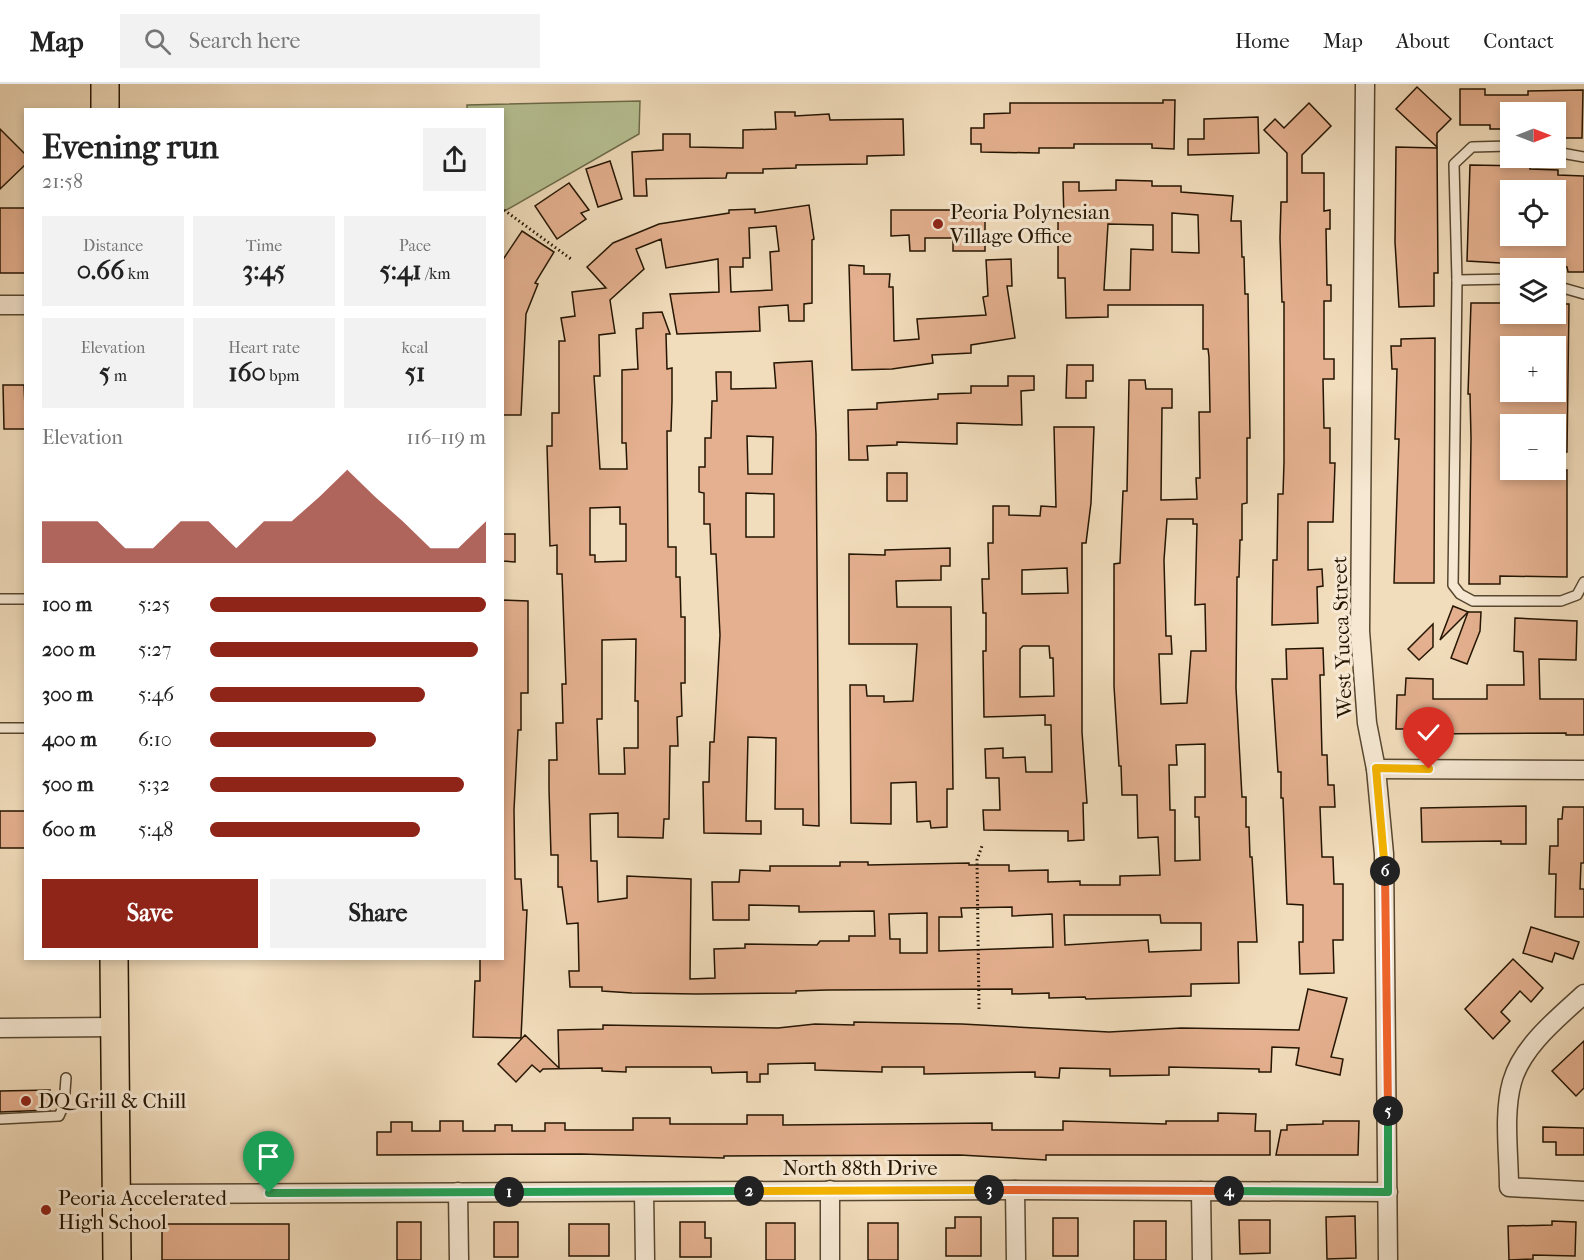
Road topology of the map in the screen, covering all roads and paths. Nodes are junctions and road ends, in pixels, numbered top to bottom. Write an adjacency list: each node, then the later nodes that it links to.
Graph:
1 (105, 84): 3 (main road)
2 (1365, 84): 20 (street, West Yucca Street)
3 (105, 108)
4 (1500, 146): 10 (lane)
5 (1566, 154): 6 (lane)
6 (1584, 158)
7 (504, 210): 8 (path)
8 (571, 259)
9 (1500, 279): 10 (lane)
10 (1457, 280): 15 (lane)
11 (1566, 288): 12 (lane)
12 (1584, 294)
13 (0, 305): 14 (street)
14 (24, 305)
15 (1584, 582)
16 (0, 599): 17 (lane)
17 (24, 599)
18 (0, 728): 19 (lane)
19 (24, 728)
20 (1376, 768): 21 (street); 36 (street, West Yucca Street)
21 (1584, 770)
22 (982, 846): 25 (path)
23 (114, 960): 26 (main road)
24 (1584, 994): 33 (street)
25 (979, 1009)
26 (114, 1027): 27 (street); 37 (main road)
27 (0, 1028)
28 (66, 1078): 29 (lane)
29 (0, 1119)
30 (1015, 1190): 31 (street, North 88th Drive); 32 (street, North 88th Drive); 42 (street)
31 (830, 1191): 35 (street, North 88th Drive); 41 (street)
32 (1201, 1191): 36 (street, North 88th Drive); 43 (street)
33 (1584, 1191)
34 (458, 1192): 35 (street, North 88th Drive); 37 (street, North 88th Drive); 39 (street)
35 (644, 1192): 40 (street)
36 (1388, 1192): 44 (street, West Yucca Street)
37 (116, 1194): 38 (main road)
38 (117, 1260)
39 (459, 1260)
40 (645, 1260)
41 (831, 1260)
42 (1016, 1260)
43 (1202, 1260)
44 (1388, 1260)

